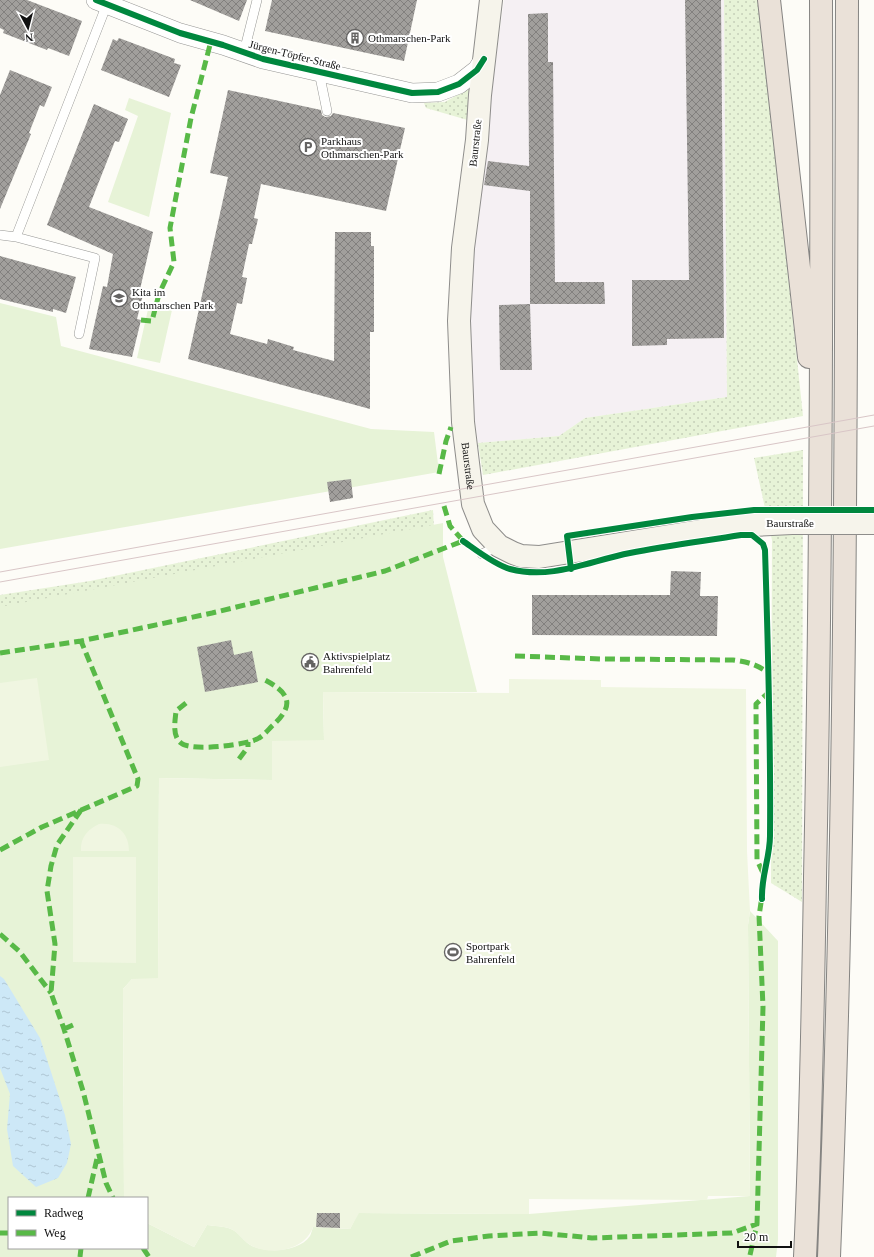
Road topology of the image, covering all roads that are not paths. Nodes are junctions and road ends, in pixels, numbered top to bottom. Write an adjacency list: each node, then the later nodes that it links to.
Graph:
1 (257, 0): 7 (lane)
2 (491, 0): 8 (main road, Baurstraße)
3 (769, 0): 14 (highway)
4 (821, 0): 14 (highway)
5 (847, 0): 19 (highway)
6 (102, 2): 7 (street, Jürgen-Töpfer-Straße); 12 (lane)
7 (244, 52): 9 (street, Jürgen-Töpfer-Straße)
8 (484, 59): 9 (street, Jürgen-Töpfer-Straße); 15 (main road, Baurstraße, bridge)
9 (319, 72): 10 (lane)
10 (327, 112)
11 (0, 235): 12 (lane)
12 (16, 237): 13 (lane)
13 (79, 334)
14 (821, 473): 16 (highway)
15 (874, 523)
16 (806, 1227): 17 (highway); 18 (highway)
17 (801, 1257)
18 (805, 1257)
19 (829, 1257)

